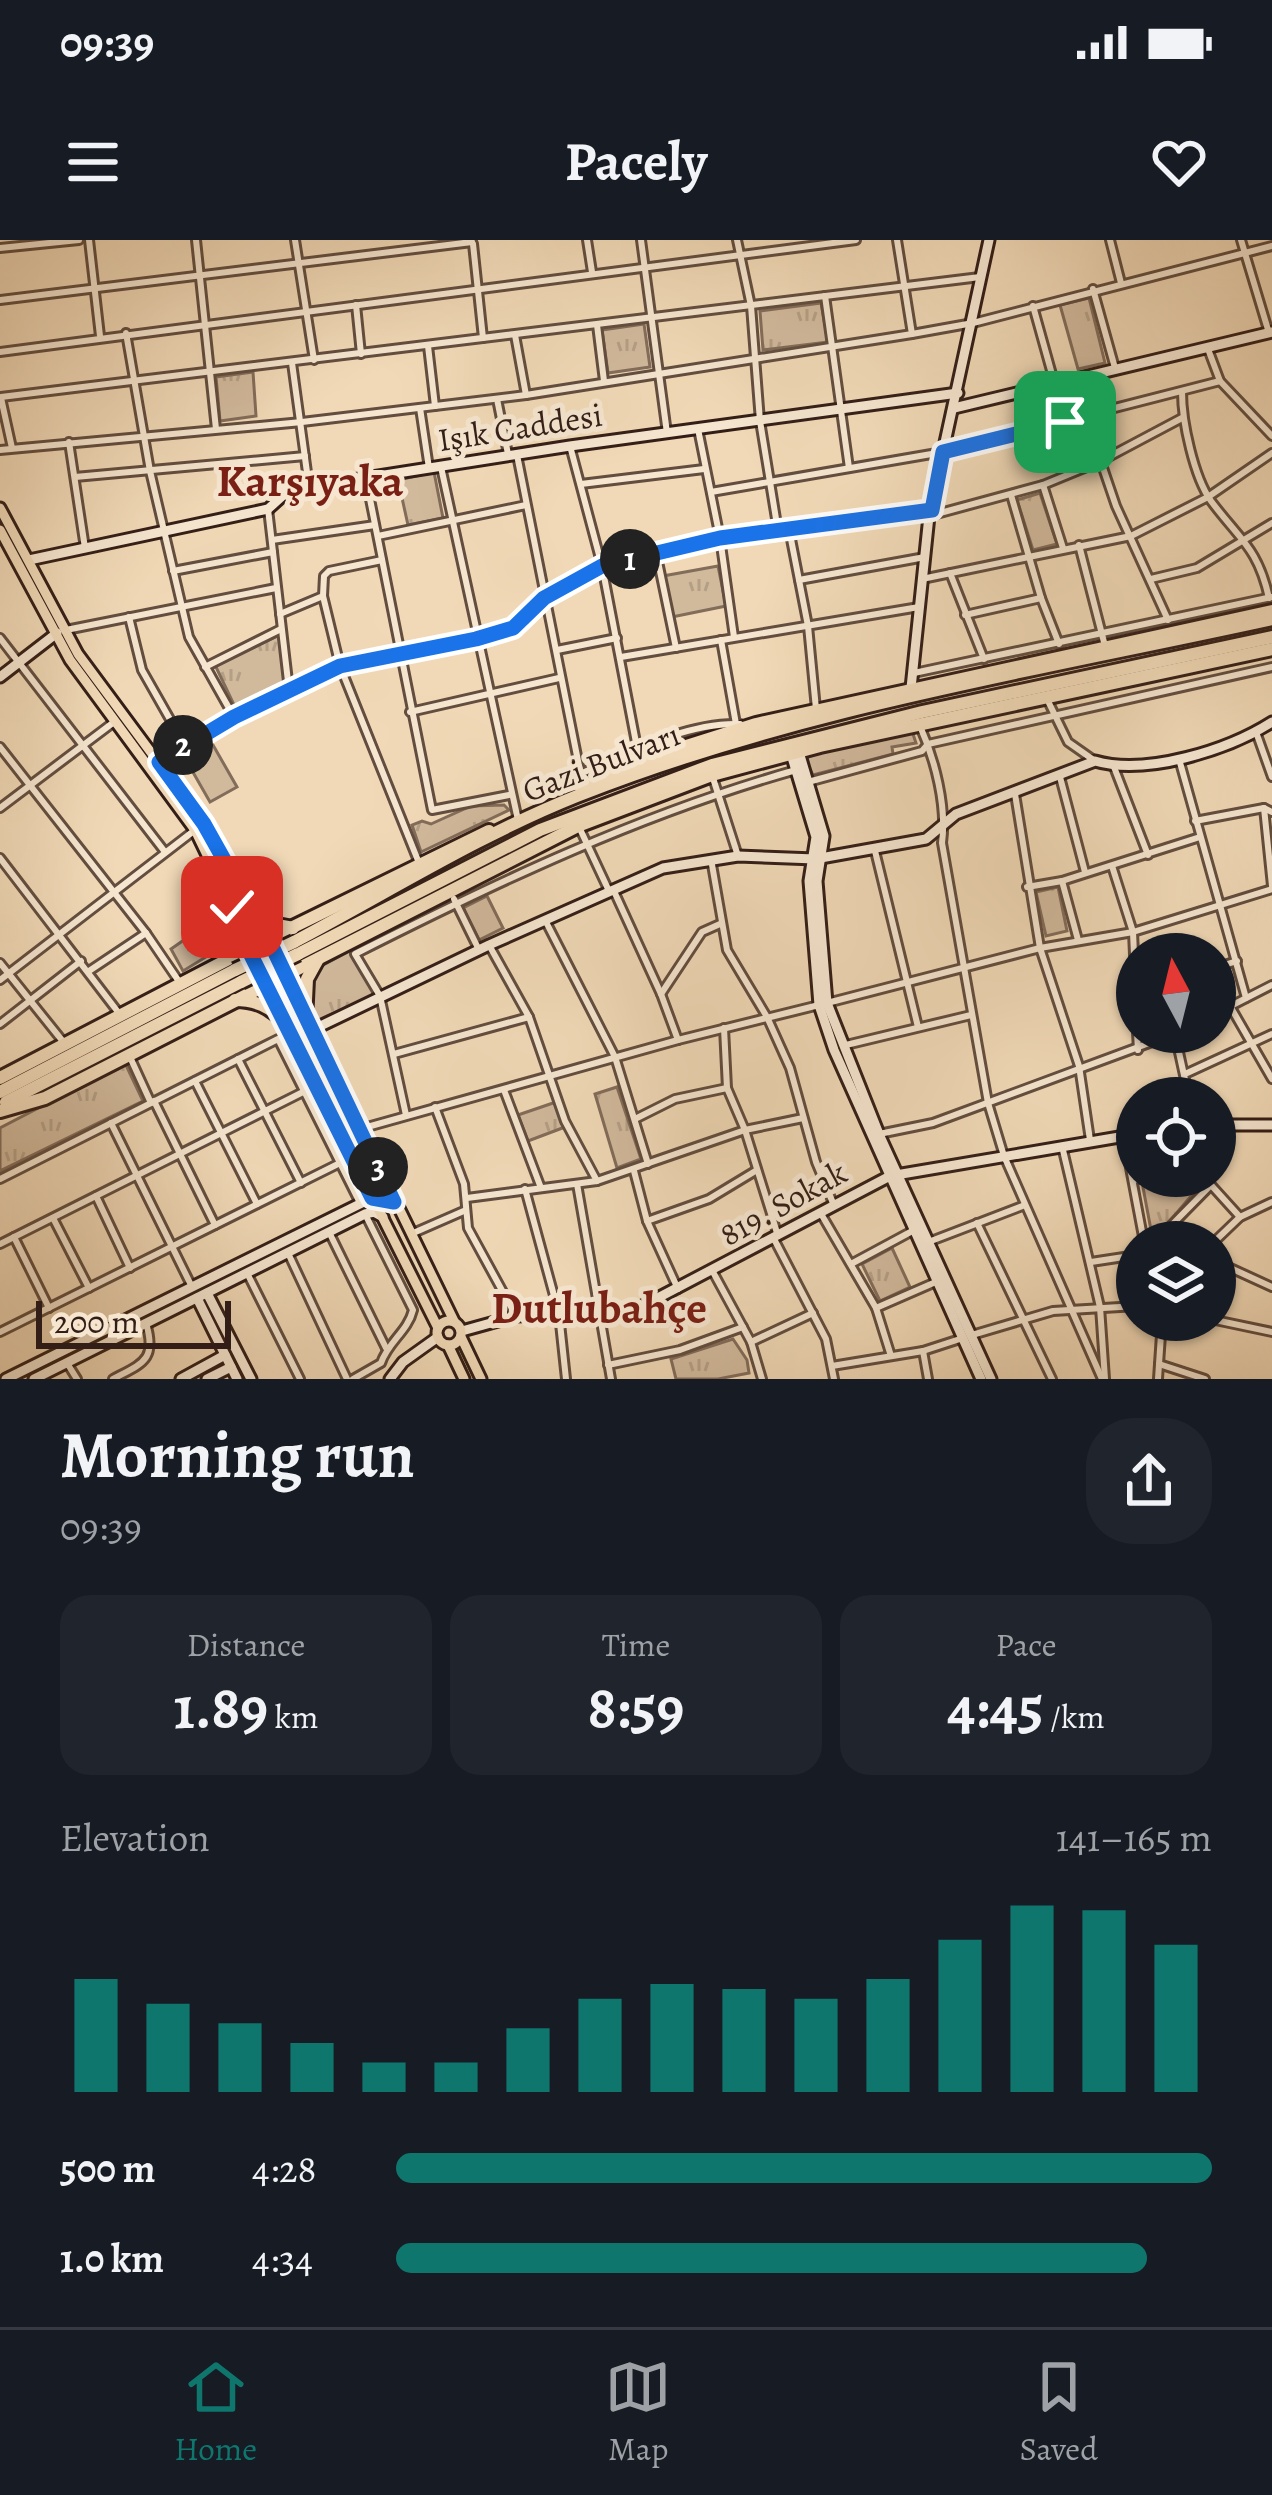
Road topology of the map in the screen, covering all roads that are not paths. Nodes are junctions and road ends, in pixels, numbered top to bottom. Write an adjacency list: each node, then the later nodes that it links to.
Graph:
1 (79, 240): 13 (street)
2 (89, 240): 27 (street)
3 (196, 240): 22 (street)
4 (295, 240): 19 (street)
5 (587, 240): 21 (street)
6 (641, 240): 20 (street)
7 (736, 240): 18 (street)
8 (856, 240): 18 (street)
9 (897, 240): 25 (street)
10 (989, 240): 23 (street)
11 (1110, 240): 24 (street)
12 (1241, 240): 17 (street)
13 (48, 241): 16 (street)
14 (472, 241): 19 (street); 26 (street)
15 (1272, 246): 17 (street)
16 (0, 248)
17 (1243, 252): 24 (street); 39 (street)
18 (740, 253): 20 (street); 32 (street)
19 (299, 263): 22 (street); 34 (street)
20 (644, 266): 21 (street); 35 (street)
21 (592, 272): 26 (street)
22 (201, 275): 27 (street); 36 (street)
23 (982, 277): 25 (street); 37 (street)
24 (1121, 283): 28 (street)
25 (906, 286): 29 (street); 41 (street)
26 (477, 287): 31 (street); 44 (street)
27 (96, 288): 30 (street); 43 (street)
28 (1093, 289): 33 (street); 53 (street)
29 (825, 296): 32 (street); 46 (street)
30 (0, 300)
31 (356, 304): 34 (street); 49 (street)
32 (751, 306): 35 (street); 50 (street)
33 (1033, 306): 37 (street); 59 (street)
34 (307, 311): 36 (street); 51 (street)
35 (652, 318): 38 (street); 55 (street)
36 (207, 322): 40 (street); 54 (street)
37 (973, 323): 41 (street); 61 (street)
38 (597, 325): 42 (street); 58 (street)
39 (1271, 332): 47 (street)
40 (126, 333): 43 (street); 56 (street)
41 (912, 334): 46 (street)
42 (515, 335): 44 (street); 62 (street)
43 (100, 336): 48 (street)
44 (483, 339): 45 (street)
45 (428, 346): 49 (street); 65 (street)
46 (831, 346): 50 (street); 67 (street)
47 (1207, 346): 53 (street); 57 (street)
48 (0, 352)
49 (361, 354): 51 (street)
50 (754, 357): 55 (street); 72 (street)
51 (314, 360): 52 (street)
52 (292, 363): 54 (street); 71 (street)
53 (1114, 368): 59 (street)
54 (211, 371): 56 (street); 74 (street)
55 (659, 374): 58 (street); 76 (street)
56 (132, 381): 63 (street); 77 (street)
57 (1220, 381): 60 (street); 78 (street)
58 (604, 382): 62 (street)
59 (1055, 383): 68 (street); 73 (street)
60 (1182, 392): 69 (street); 70 (street)
61 (958, 393): 67 (street, Işık Caddesi); 68 (street)
62 (526, 395): 64 (street)
63 (0, 396): 81 (street)
64 (497, 399): 65 (street); 86 (street)
65 (435, 406): 66 (street)
66 (420, 408): 71 (street); 88 (street)
67 (839, 408): 72 (street, Işık Caddesi); 89 (street)
68 (954, 408): 83 (street)
69 (1085, 415): 73 (street); 87 (street)
70 (1182, 418): 87 (street); 100 (street)
71 (302, 422): 74 (street); 85 (street)
72 (760, 422): 75 (street, Işık Caddesi); 94 (street)
73 (1065, 422): 83 (street)
74 (216, 429): 77 (street)
75 (698, 429): 76 (street, Işık Caddesi); 90 (street)
76 (667, 433): 80 (street, Işık Caddesi)
77 (143, 435): 79 (street); 91 (street)
78 (1272, 436)
79 (70, 442): 81 (street); 92 (street)
80 (570, 446): 86 (street, Işık Caddesi); 95 (street)
81 (12, 448): 82 (street)
82 (0, 450)
83 (943, 452): 89 (street); 104 (street)
84 (1272, 453): 100 (street)
85 (305, 456): 91 (street); 97 (street)
86 (513, 456): 88 (street, Işık Caddesi); 101 (street)
87 (1099, 462): 96 (street); 113 (street)
88 (435, 467): 93 (street, Işık Caddesi); 105 (street)
89 (849, 468): 94 (street)
90 (704, 469): 95 (street); 98 (street)
91 (150, 471): 92 (street); 109 (street)
92 (75, 477): 118 (street)
93 (366, 478): 97 (street, Işık Caddesi); 107 (street)
94 (770, 481): 98 (street); 110 (street)
95 (581, 484): 126 (street)
96 (1043, 485): 99 (street); 119 (street)
97 (309, 487): 103 (street, Işık Caddesi)
98 (711, 492): 114 (street)
99 (1010, 495): 104 (street); 122 (street)
100 (1208, 497): 113 (street); 115 (street)
101 (526, 505): 105 (street); 134 (street)
102 (0, 508): 124 (main road)
103 (268, 508): 109 (street, Işık Caddesi); 116 (street)
104 (930, 513): 108 (street); 123 (street)
105 (451, 520): 112 (street); 150 (street)
106 (1272, 523): 115 (street)
107 (375, 525): 112 (street); 116 (street)
108 (789, 529): 110 (street); 131 (street)
109 (163, 530): 118 (street, Işık Caddesi); 127 (street)
110 (778, 531): 114 (street)
111 (1, 535): 145 (main road)
112 (378, 536): 125 (street)
113 (1131, 536): 117 (street); 130 (street)
114 (720, 538): 121 (street); 146 (street)
115 (1244, 539): 130 (street); 137 (street)
116 (272, 540): 120 (street)
117 (1078, 545): 119 (street); 152 (street)
118 (86, 548): 124 (street, Işık Caddesi)
119 (1063, 548): 122 (street)
120 (273, 552): 127 (street); 132 (street)
121 (656, 552): 126 (street); 154 (street)
122 (1030, 556): 128 (street); 135 (street)
123 (925, 557): 129 (street); 131 (street)
124 (29, 560): 145 (main road)
125 (382, 560): 133 (street); 157 (street)
126 (602, 566): 134 (street); 149 (street)
127 (172, 571): 136 (street)
128 (950, 573): 129 (street); 140 (street)
129 (922, 579): 138 (street)
130 (1151, 579): 142 (street)
131 (799, 580): 143 (street)
132 (276, 588): 136 (street); 139 (street)
133 (323, 596): 139 (street); 161 (street)
134 (544, 598): 150 (street); 156 (street)
135 (1041, 598): 140 (street); 153 (street)
136 (182, 605): 141 (street); 162 (street)
137 (1271, 606): 142 (street); 152 (highway); 201 (highway, Gazi Bulvarı)
138 (919, 607): 143 (street); 166 (street)
139 (280, 614): 144 (street)
140 (965, 615): 159 (street)
141 (129, 617): 145 (street); 180 (street)
142 (1168, 620): 152 (street)
143 (808, 626): 146 (street); 170 (street)
144 (281, 629): 162 (street); 167 (street)
145 (61, 632): 160 (street); 174 (main road); 188 (main road)
146 (734, 637): 151 (street)
147 (1272, 637): 208 (highway, Gazi Bulvarı)
148 (0, 638): 160 (street)
149 (617, 638): 156 (street); 158 (street)
150 (476, 639): 157 (street); 168 (street)
151 (721, 640): 154 (street); 176 (street)
152 (1104, 640): 153 (street); 166 (highway)
153 (1059, 644): 159 (street)
154 (676, 648): 158 (street)
155 (1272, 649): 169 (highway)
156 (556, 650): 165 (street)
157 (400, 652): 161 (street); 171 (street)
158 (620, 657): 185 (street)
159 (985, 660): 166 (street)
160 (19, 663): 164 (street); 182 (street)
161 (340, 666): 167 (street); 218 (street)
162 (205, 667): 173 (street)
163 (1272, 667): 172 (street)
164 (0, 677)
165 (560, 678): 168 (street); 194 (street)
166 (913, 680): 170 (highway)
167 (290, 691): 173 (street)
168 (488, 694): 171 (street); 199 (street)
169 (1047, 698): 172 (street); 178 (highway)
170 (816, 709): 177 (highway)
171 (410, 712): 199 (street)
172 (1054, 715): 181 (street); 187 (street)
173 (234, 717): 180 (street)
174 (114, 722): 182 (street); 207 (main road)
175 (1272, 722): 179 (street)
176 (736, 724): 177 (street); 185 (street)
177 (756, 724): 185 (highway)
178 (920, 726): 181 (street); 184 (highway)
179 (1256, 732): 186 (street); 193 (street)
180 (184, 744): 188 (street)
181 (928, 744): 195 (street); 205 (street)
182 (84, 745): 196 (street); 212 (street)
183 (0, 747): 196 (street)
184 (795, 753): 190 (street); 191 (highway); 195 (street)
185 (638, 755): 194 (highway)
186 (1179, 758): 189 (street); 203 (street)
187 (1095, 761): 189 (street); 192 (street)
188 (159, 762): 229 (main road)
189 (1114, 766): 213 (street)
190 (796, 770): 197 (street); 217 (street)
191 (712, 775): 197 (street); 206 (highway)
192 (1060, 777): 198 (street); 220 (street)
193 (1272, 777)
194 (581, 780): 201 (highway)
195 (808, 782): 217 (street)
196 (31, 787): 200 (street); 225 (street)
197 (718, 792): 210 (street); 214 (street)
198 (1015, 794): 205 (street); 222 (street)
199 (509, 795): 204 (street)
200 (0, 808)
201 (550, 808): 204 (highway, Gazi Bulvarı)
202 (1268, 810): 203 (street); 223 (street)
203 (1195, 821): 209 (street)
204 (518, 822): 218 (highway); 237 (highway, Gazi Bulvarı)
205 (944, 824): 211 (street); 246 (street)
206 (578, 826): 210 (street); 226 (highway)
207 (195, 830): 212 (street); 228 (main road)
208 (540, 830): 226 (highway); 237 (highway, Gazi Bulvarı)
209 (1199, 837): 213 (street); 227 (street)
210 (588, 841): 224 (street); 226 (street)
211 (875, 850): 217 (street); 252 (street)
212 (165, 851): 225 (street)
213 (1148, 855): 219 (street)
214 (738, 856): 216 (street); 217 (street)
215 (0, 858): 233 (street)
216 (711, 859): 224 (street); 231 (street)
217 (818, 859): 262 (street)
218 (419, 863): 237 (highway)
219 (1112, 866): 220 (street); 232 (street)
220 (1085, 872): 221 (street)
221 (1062, 881): 222 (street); 236 (street)
222 (1027, 887): 240 (street)
223 (1272, 887): 227 (street)
224 (611, 890): 230 (street); 256 (street)
225 (111, 892): 233 (street); 234 (street)
226 (452, 897): 238 (street); 241 (highway); 257 (street)
227 (1222, 904): 232 (street); 242 (street)
228 (232, 907): 239 (main road); 245 (highway)
229 (248, 908): 235 (main road); 237 (highway)
230 (545, 920): 238 (street); 282 (street)
231 (720, 924): 256 (street); 267 (street)
232 (1132, 932): 236 (street)
233 (60, 933): 243 (street); 248 (street)
234 (146, 933): 247 (street); 255 (street)
235 (269, 940): 237 (highway); 239 (highway); 249 (main road)
236 (1078, 940): 240 (street)
237 (295, 941): 250 (highway, Gazi Bulvarı, bridge)
238 (484, 947): 257 (street); 265 (street)
239 (248, 948): 245 (highway); 253 (main road)
240 (1040, 948): 246 (street); 285 (street)
241 (322, 956): 249 (highway); 270 (highway)
242 (1237, 961): 258 (street)
243 (81, 962): 247 (street); 260 (street)
244 (0, 963): 248 (street)
245 (220, 965): 255 (highway)
246 (967, 968): 252 (street); 263 (street)
247 (89, 971): 264 (street)
248 (8, 974): 251 (street); 260 (street)
249 (285, 975): 253 (highway); 270 (main road)
250 (238, 976): 295 (highway, Gazi Bulvarı); 299 (highway, Gazi Bulvarı)
251 (0, 980)
252 (906, 982): 262 (street); 271 (street)
253 (265, 984): 259 (highway); 268 (main road)
254 (1272, 985): 258 (street)
255 (182, 986): 264 (highway)
256 (662, 994): 274 (street)
257 (380, 996): 270 (street); 281 (street)
258 (1246, 998): 261 (street)
259 (233, 1000): 268 (highway); 280 (highway)
260 (32, 1001): 269 (street); 276 (street)
261 (1236, 1003)
262 (823, 1004): 267 (street); 277 (street); 321 (street)
263 (970, 1015): 271 (street); 297 (street)
264 (121, 1016): 276 (highway)
265 (529, 1017): 281 (street); 288 (street)
266 (1236, 1017): 275 (street)
267 (767, 1018): 272 (street); 302 (street)
268 (285, 1022): 331 (main road)
269 (0, 1024)
270 (308, 1026): 307 (main road)
271 (918, 1027): 277 (street)
272 (724, 1028): 274 (street); 292 (street)
273 (1272, 1034): 275 (street)
274 (678, 1040): 282 (street)
275 (1251, 1044): 286 (street); 290 (street)
276 (66, 1045): 287 (highway)
277 (842, 1046): 310 (street)
278 (1127, 1053): 285 (street)
279 (1181, 1053): 286 (street)
280 (128, 1054): 296 (street); 299 (highway)
281 (394, 1054): 301 (street)
282 (615, 1057): 288 (street); 303 (street)
283 (238, 1060): 291 (street); 294 (street); 300 (street)
284 (0, 1061): 287 (street)
285 (1079, 1066): 297 (street); 312 (street)
286 (1185, 1073): 289 (street)
287 (4, 1076)
288 (551, 1076): 293 (street); 323 (street)
289 (1186, 1077)
290 (1272, 1079)
291 (195, 1081): 296 (street); 309 (street)
292 (728, 1088): 303 (street); 308 (street)
293 (503, 1089): 298 (street); 326 (street)
294 (305, 1091): 300 (street); 316 (street)
295 (0, 1092)
296 (153, 1102): 304 (street); 314 (street)
297 (988, 1103): 310 (street); 315 (street)
298 (435, 1107): 301 (street); 332 (street)
299 (0, 1108)
300 (265, 1111): 309 (street); 324 (street)
301 (406, 1115): 307 (street)
302 (803, 1118): 308 (street); 336 (street)
303 (635, 1119): 317 (street)
304 (111, 1123): 320 (street); 322 (street)
305 (1236, 1125): 306 (street)
306 (1272, 1125)
307 (360, 1129): 333 (main road)
308 (746, 1130): 317 (street); 318 (street)
309 (221, 1133): 314 (street); 335 (street)
310 (879, 1134): 321 (street)
311 (1116, 1137): 312 (street, 819. Sokak)
312 (1090, 1140): 313 (street, 819. Sokak)
313 (1062, 1146): 315 (street, 819. Sokak); 359 (street)
314 (180, 1154): 320 (street); 348 (street)
315 (1004, 1156): 321 (street, 819. Sokak); 337 (street)
316 (340, 1163): 324 (street); 338 (street)
317 (649, 1165): 319 (street)
318 (759, 1169): 344 (street); 353 (street)
319 (634, 1171): 323 (street); 344 (street)
320 (137, 1175): 328 (street); 356 (street)
321 (895, 1176): 336 (street, 819. Sokak); 349 (street); 354 (street)
322 (0, 1179)
323 (597, 1180): 325 (street)
324 (301, 1183): 335 (street)
325 (577, 1184): 326 (street); 378 (street)
326 (541, 1188): 327 (street)
327 (525, 1190): 332 (street); 377 (street)
328 (96, 1196): 343 (street); 361 (street)
329 (1195, 1197): 345 (street)
330 (1223, 1197): 341 (street)
331 (372, 1198): 333 (street); 338 (street); 342 (main road)
332 (467, 1198): 339 (street)
333 (394, 1202): 351 (main road)
334 (1272, 1202): 341 (street)
335 (257, 1204): 348 (street)
336 (832, 1204): 340 (street, 819. Sokak)
337 (1025, 1205): 347 (street); 375 (street)
338 (363, 1209): 342 (street); 350 (street); 370 (street); 392 (street)
339 (466, 1210): 351 (street); 379 (street)
340 (820, 1212): 353 (street, 819. Sokak); 360 (street)
341 (1240, 1216): 346 (street)
342 (383, 1217): 387 (main road)
343 (53, 1218): 352 (street); 368 (street)
344 (647, 1221): 369 (street)
345 (1174, 1221)
346 (1235, 1221)
347 (977, 1223): 354 (street); 380 (street)
348 (215, 1225): 356 (street)
349 (916, 1229): 360 (street); 366 (street)
350 (329, 1232): 357 (street); 392 (street)
351 (411, 1234): 385 (main road)
352 (14, 1237): 355 (street); 373 (street)
353 (776, 1238): 363 (street, 819. Sokak); 376 (street)
354 (931, 1241): 388 (street)
355 (0, 1244)
356 (172, 1246): 361 (street); 370 (street)
357 (287, 1253): 364 (street); 410 (street)
358 (1116, 1258): 359 (street)
359 (1091, 1262): 371 (street)
360 (851, 1264): 374 (street)
361 (130, 1268): 368 (street)
362 (1236, 1271): 367 (street)
363 (713, 1272): 369 (street, 819. Sokak); 383 (street)
364 (247, 1273): 370 (street); 409 (street)
365 (1272, 1273): 367 (street)
366 (938, 1281): 374 (street); 388 (street)
367 (1269, 1286)
368 (88, 1288): 373 (street)
369 (678, 1289): 378 (street, 819. Sokak)
370 (200, 1290): 381 (street); 393 (street); 401 (street); 408 (street)
371 (1100, 1307): 372 (street); 375 (street); 421 (street)
372 (1116, 1307)
373 (49, 1308): 384 (street)
374 (876, 1308): 394 (street)
375 (1073, 1310): 380 (street); 421 (street)
376 (813, 1313): 390 (street); 398 (street)
377 (559, 1314): 378 (street, 819. Sokak); 379 (street, 819. Sokak); 413 (street)
378 (599, 1314): 397 (street)
379 (516, 1316): 385 (street, 819. Sokak)
380 (1022, 1318): 388 (street); 420 (street)
381 (146, 1323): 395 (street); 404 (street)
382 (1236, 1324): 386 (street)
383 (743, 1327): 390 (street); 397 (street)
384 (1, 1328)
385 (459, 1330): 387 (main road); 387 (main road); 412 (main road)
386 (1272, 1331)
387 (441, 1336): 400 (street); 411 (main road)
388 (968, 1336): 391 (street); 418 (street); 419 (street)
389 (1161, 1341): 396 (street)
390 (752, 1342): 415 (street)
391 (922, 1351): 394 (street); 417 (street)
392 (385, 1352): 400 (street); 410 (street)
393 (225, 1355): 399 (street); 405 (street)
394 (891, 1356): 398 (street)
395 (67, 1363): 402 (street); 403 (street)
396 (1159, 1364): 422 (street); 423 (street)
397 (608, 1365): 414 (street)
398 (832, 1366): 416 (street)
399 (231, 1367): 406 (street); 407 (street)
400 (392, 1375)
401 (6, 1379)
402 (34, 1379)
403 (77, 1379)
404 (112, 1379)
405 (181, 1379)
406 (208, 1379)
407 (237, 1379)
408 (251, 1379)
409 (300, 1379)
410 (350, 1379)
411 (464, 1379)
412 (481, 1379)
413 (566, 1379)
414 (611, 1379)
415 (762, 1379)
416 (834, 1379)
417 (928, 1379)
418 (982, 1379)
419 (991, 1379)
420 (1052, 1379)
421 (1104, 1379)
422 (1158, 1379)
423 (1205, 1379)

